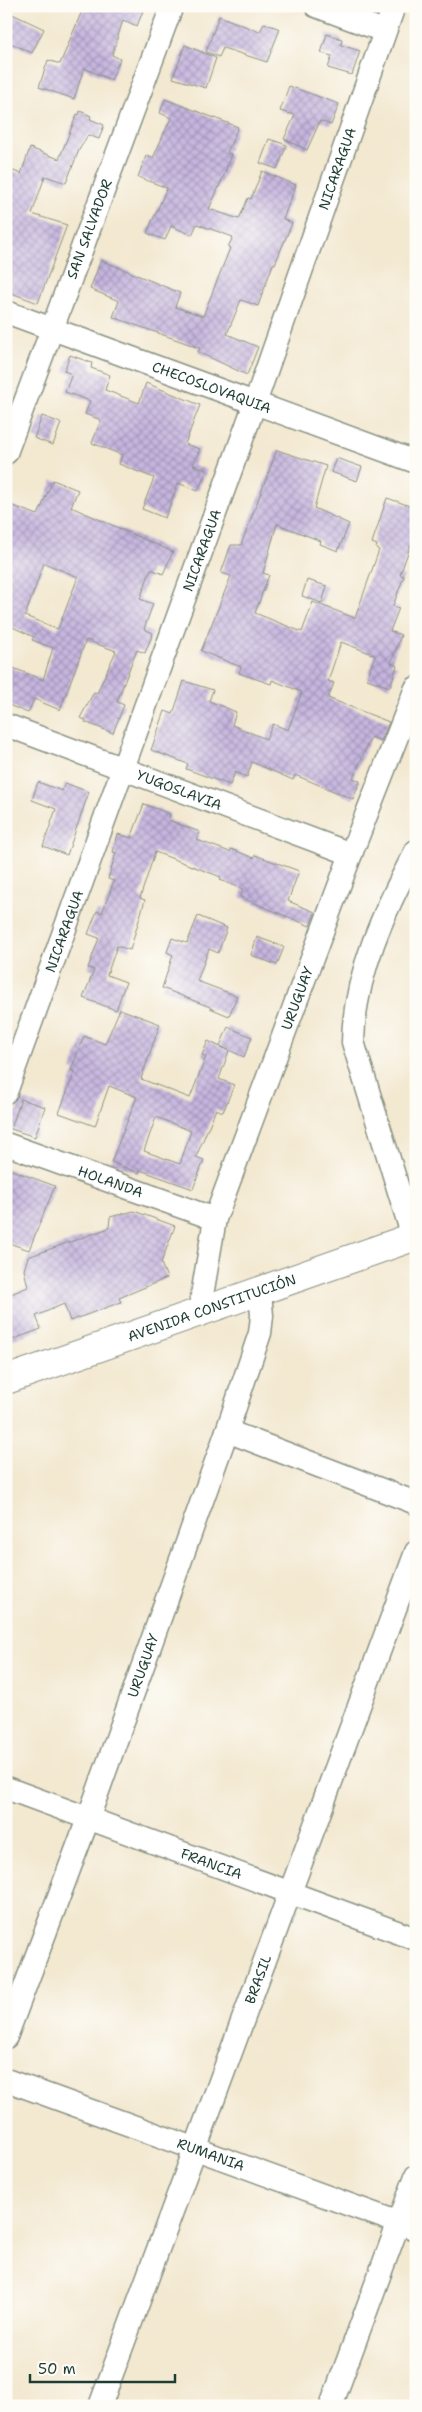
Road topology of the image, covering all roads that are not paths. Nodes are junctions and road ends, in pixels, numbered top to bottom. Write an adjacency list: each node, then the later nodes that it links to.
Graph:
1 (172, 6): 6 (street, SAN SALVADOR)
2 (316, 6): 4 (street)
3 (394, 6): 4 (street, NICARAGUA)
4 (384, 31): 7 (street, NICARAGUA)
5 (6, 312): 6 (street, CHECOSLOVAQUIA)
6 (52, 328): 7 (street, CHECOSLOVAQUIA); 8 (street, SAN SALVADOR)
7 (255, 403): 9 (street, CHECOSLOVAQUIA); 12 (street, NICARAGUA)
8 (6, 453)
9 (416, 462)
10 (416, 688): 14 (street, URUGUAY)
11 (6, 725): 12 (street, YUGOSLAVIA)
12 (122, 767): 14 (street, YUGOSLAVIA); 15 (street, NICARAGUA)
13 (416, 850): 18 (street)
14 (351, 854): 17 (street, URUGUAY)
15 (6, 1092)
16 (6, 1144): 17 (street, HOLANDA)
17 (215, 1219): 20 (street, URUGUAY)
18 (414, 1236): 19 (main road, AVENIDA CONSTITUCIÓN)
19 (260, 1291): 20 (main road, AVENIDA CONSTITUCIÓN); 22 (street, URUGUAY)
20 (199, 1313): 21 (main road, AVENIDA CONSTITUCIÓN)
21 (6, 1380)
22 (228, 1431): 23 (street); 26 (street, URUGUAY)
23 (416, 1503)
24 (416, 1552): 27 (street, BRASIL)
25 (6, 1788): 26 (street, FRANCIA)
26 (88, 1819): 27 (street, FRANCIA); 29 (street, URUGUAY)
27 (289, 1892): 28 (street, FRANCIA); 31 (street, BRASIL)
28 (416, 1939)
29 (6, 2037)
30 (6, 2080): 31 (street, RUMANIA)
31 (194, 2148): 33 (street, RUMANIA); 34 (street, BRASIL)
32 (416, 2176): 33 (street)
33 (407, 2226): 35 (street)
34 (100, 2406)
35 (331, 2406)

